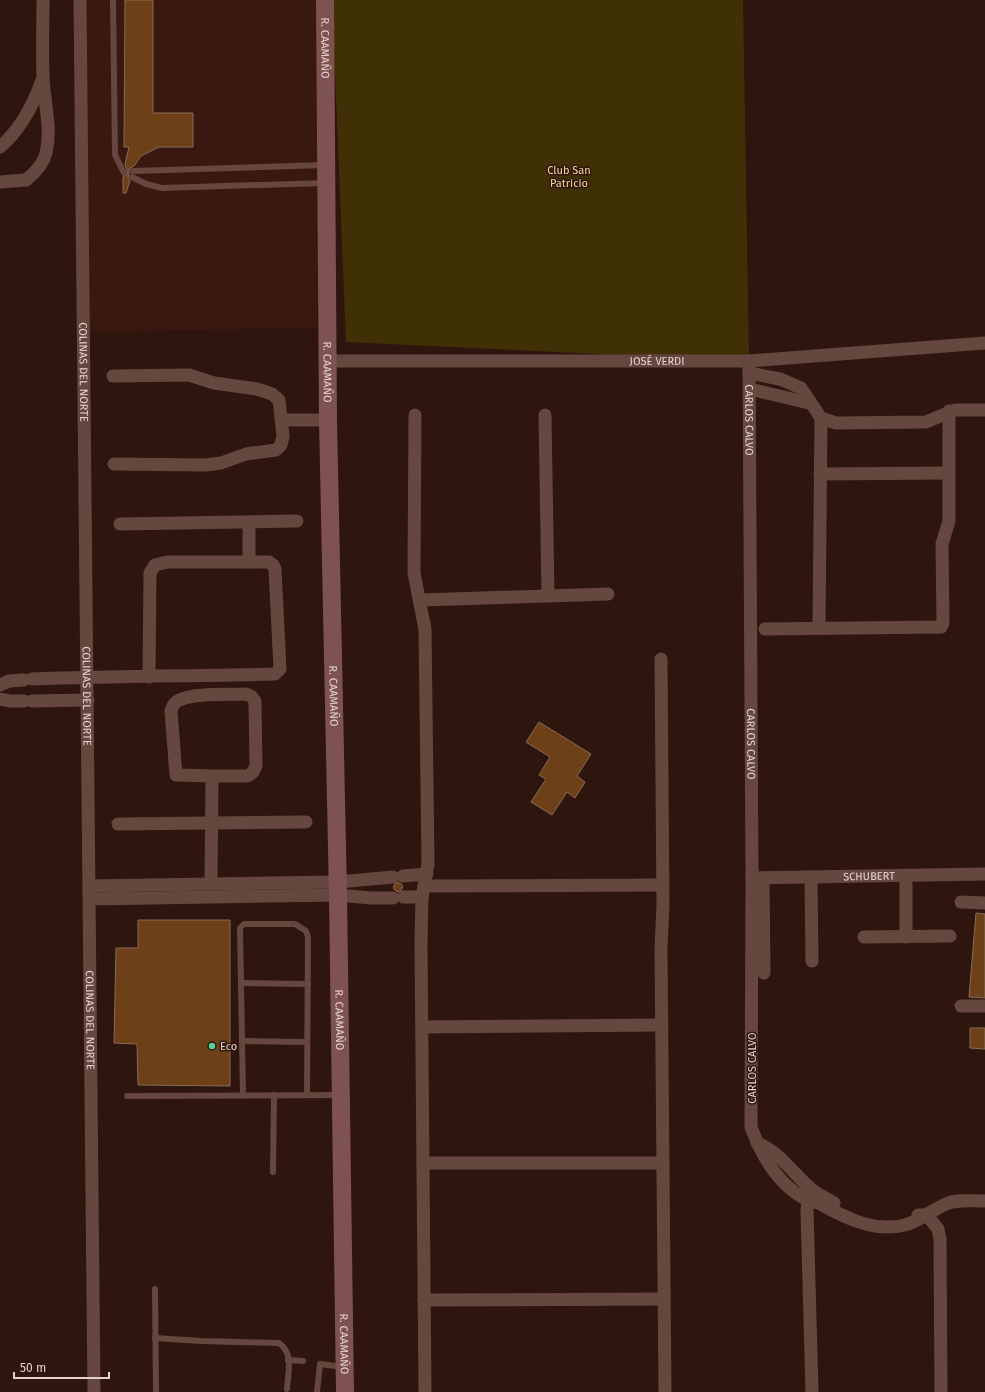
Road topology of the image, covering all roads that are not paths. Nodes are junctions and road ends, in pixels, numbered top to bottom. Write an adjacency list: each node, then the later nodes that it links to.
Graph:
1 (43, 0): 5 (street)
2 (80, 0): 37 (street, COLINAS DEL NORTE)
3 (113, 0): 8 (lane)
4 (325, 0): 7 (street, R. CAAMAÑO)
5 (43, 78): 6 (street); 9 (street)
6 (0, 147)
7 (326, 165): 10 (street, R. CAAMAÑO); 10 (lane)
8 (122, 169)
9 (0, 182)
10 (326, 183): 12 (street, R. CAAMAÑO)
11 (985, 343): 13 (street, JOSÉ VERDI)
12 (328, 361): 13 (street, JOSÉ VERDI); 23 (street, R. CAAMAÑO)
13 (749, 367): 15 (street, CARLOS CALVO); 16 (street)
14 (113, 376): 22 (street)
15 (750, 389): 16 (street); 49 (street, CARLOS CALVO)
16 (809, 403): 21 (street)
17 (985, 410): 18 (street)
18 (949, 412): 21 (street); 25 (street)
19 (415, 415): 33 (street)
20 (545, 415): 32 (street)
21 (821, 418): 26 (street)
22 (282, 420): 23 (street); 24 (street)
23 (328, 420): 54 (street, R. CAAMAÑO)
24 (114, 464)
25 (949, 473): 26 (street); 34 (street)
26 (820, 474): 34 (street)
27 (296, 521): 28 (street)
28 (249, 522): 29 (street); 30 (street)
29 (120, 524)
30 (249, 562): 38 (street); 38 (street)
31 (608, 594): 32 (street)
32 (548, 596): 33 (street)
33 (420, 600): 51 (street)
34 (819, 627): 35 (street)
35 (765, 629)
36 (661, 659): 52 (street)
37 (88, 677): 38 (street); 39 (street); 41 (street, COLINAS DEL NORTE)
38 (149, 677)
39 (0, 685)
40 (0, 698): 41 (street)
41 (88, 700): 53 (street, COLINAS DEL NORTE)
42 (212, 776): 42 (street); 43 (street)
43 (211, 822): 44 (street); 45 (street); 50 (street)
44 (306, 822)
45 (118, 824)
46 (985, 874): 47 (street, SCHUBERT)
47 (906, 875): 48 (street, SCHUBERT); 60 (street)
48 (811, 877): 49 (street, SCHUBERT); 61 (street)
49 (758, 878): 62 (street); 79 (street, CARLOS CALVO)
50 (211, 884): 53 (street); 54 (street)
51 (424, 885): 52 (street); 54 (street); 54 (street); 68 (street)
52 (662, 885): 67 (street)
53 (90, 886): 55 (street, COLINAS DEL NORTE)
54 (338, 889): 55 (street); 74 (street, R. CAAMAÑO)
55 (90, 899): 90 (street, COLINAS DEL NORTE)
56 (961, 902): 57 (street)
57 (985, 903)
58 (950, 936): 60 (street)
59 (864, 937): 60 (street)
60 (906, 937)
61 (812, 960)
62 (764, 973)
63 (241, 983): 64 (lane); 64 (lane); 69 (lane)
64 (308, 984): 70 (lane)
65 (961, 1006): 66 (street)
66 (985, 1006)
67 (662, 1025): 68 (street); 77 (street)
68 (422, 1028): 76 (street)
69 (242, 1041): 70 (lane); 71 (lane)
70 (307, 1042): 73 (lane)
71 (243, 1095): 72 (lane); 75 (lane)
72 (274, 1095): 73 (lane); 78 (lane)
73 (307, 1095): 74 (lane)
74 (341, 1095): 88 (street, R. CAAMAÑO)
75 (127, 1096)
76 (423, 1163): 77 (street); 84 (street)
77 (663, 1163): 83 (street)
78 (273, 1172)
79 (811, 1196): 81 (street); 96 (street)
80 (985, 1201): 81 (street)
81 (927, 1215): 97 (street)
82 (155, 1289): 85 (lane)
83 (664, 1299): 84 (street); 95 (street)
84 (424, 1300): 94 (street)
85 (155, 1338): 86 (lane); 91 (lane)
86 (288, 1360): 87 (lane); 89 (lane)
87 (302, 1361)
88 (344, 1367): 92 (lane); 93 (street, R. CAAMAÑO)
89 (287, 1389)
90 (94, 1392)
91 (156, 1392)
92 (317, 1392)
93 (345, 1392)
94 (425, 1392)
95 (665, 1392)
96 (812, 1392)
97 (941, 1392)

